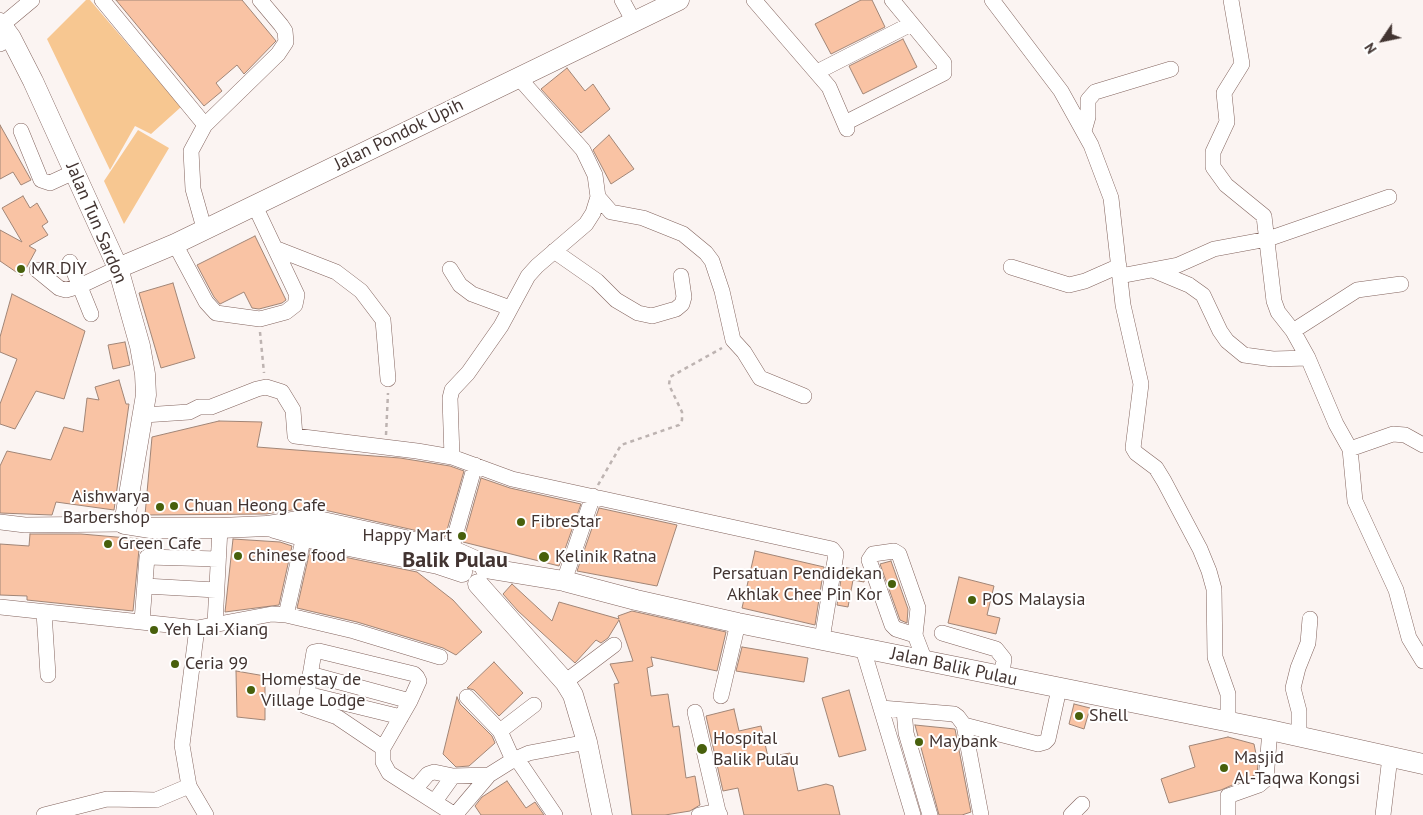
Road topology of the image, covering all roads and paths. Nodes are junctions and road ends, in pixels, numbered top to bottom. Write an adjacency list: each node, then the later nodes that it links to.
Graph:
1 (32, 0): 12 (street)
2 (102, 0): 16 (street)
3 (260, 0): 16 (street)
4 (622, 0): 10 (street)
5 (892, 0): 11 (street)
6 (992, 0): 18 (street)
7 (1231, 0): 24 (street)
8 (666, 3): 10 (main road, Jalan Pondok Upih)
9 (761, 3): 14 (street)
10 (634, 22): 15 (main road, Jalan Pondok Upih)
11 (911, 24): 14 (street); 14 (street)
12 (3, 32): 19 (main road, Jalan Tun Sardon)
13 (1171, 69): 18 (street)
14 (817, 72)
15 (519, 78): 20 (street); 22 (main road, Jalan Pondok Upih)
16 (204, 125): 23 (street)
17 (20, 131): 19 (street)
18 (1084, 131): 34 (street)
19 (74, 172): 30 (main road, Jalan Tun Sardon)
20 (598, 197): 27 (street); 42 (street)
21 (1389, 197): 24 (street)
22 (254, 204): 23 (main road, Jalan Pondok Upih); 26 (street)
23 (204, 228): 25 (main road, Jalan Pondok Upih)
24 (1268, 239): 33 (street); 41 (street)
25 (175, 244): 30 (main road, Jalan Pondok Upih); 40 (street)
26 (276, 249): 40 (street); 44 (street)
27 (554, 252): 35 (street); 38 (street)
28 (70, 262): 37 (street)
29 (1011, 267): 34 (street)
30 (118, 268): 37 (street); 47 (main road, Jalan Tun Sardon)
31 (450, 268): 38 (street)
32 (37, 270): 37 (street)
33 (1153, 270): 34 (street); 43 (street)
34 (1120, 271): 95 (street)
35 (681, 276)
36 (1401, 284): 41 (street)
37 (80, 286): 39 (street)
38 (510, 308): 51 (street)
39 (91, 314)
40 (260, 320): 45 (path)
41 (1293, 330): 43 (street)
42 (733, 340): 46 (street); 53 (path)
43 (1308, 358): 50 (street)
44 (388, 379): 49 (path)
45 (266, 387): 47 (street); 49 (street)
46 (804, 396)
47 (144, 415): 55 (main road, Jalan Tun Sardon)
48 (1423, 445): 50 (street)
49 (385, 447): 51 (street)
50 (1350, 449): 80 (street)
51 (452, 457): 52 (street)
52 (475, 465): 53 (street); 59 (street)
53 (593, 496): 62 (street); 75 (street)
54 (0, 522): 55 (street)
55 (124, 524): 57 (main road, Jalan Balik Pulau)
56 (267, 526): 57 (main road, Jalan Balik Pulau); 58 (main road, Jalan Balik Pulau); 59 (main road, Jalan Balik Pulau)
57 (220, 528): 60 (street)
58 (304, 536): 61 (main road, Jalan Balik Pulau); 67 (street)
59 (451, 550): 61 (main road, Jalan Balik Pulau)
60 (218, 559): 63 (street); 64 (street)
61 (475, 571): 62 (main road, Jalan Balik Pulau); 84 (main road)
62 (564, 581): 70 (main road, Jalan Balik Pulau)
63 (145, 586): 64 (street); 69 (street)
64 (216, 590): 71 (street)
65 (0, 607): 66 (street)
66 (44, 612): 69 (street); 82 (street)
67 (286, 615): 71 (street); 78 (street)
68 (1310, 619): 99 (street)
69 (142, 621): 72 (street)
70 (738, 623): 75 (main road, Jalan Balik Pulau); 87 (street)
71 (214, 624): 72 (street)
72 (197, 628): 107 (street)
73 (942, 633): 83 (street)
74 (915, 634): 74 (street); 79 (street)
75 (822, 639): 77 (main road, Jalan Balik Pulau)
76 (614, 645): 84 (street)
77 (863, 649): 79 (main road, Jalan Balik Pulau); 91 (street)
78 (440, 657)
79 (925, 661): 83 (main road, Jalan Balik Pulau)
80 (1423, 661)
81 (310, 674): 86 (street); 89 (street); 89 (street)
82 (48, 675)
83 (1001, 678): 85 (main road, Jalan Balik Pulau)
84 (565, 682): 100 (main road)
85 (1059, 689): 95 (main road, Jalan Balik Pulau); 96 (street)
86 (307, 694): 94 (street); 101 (street)
87 (721, 696)
88 (466, 697): 98 (street)
89 (410, 701): 94 (street)
90 (534, 705): 98 (street)
91 (881, 708): 92 (street); 118 (street)
92 (904, 710): 96 (street); 119 (street)
93 (695, 712): 111 (street)
94 (400, 717): 101 (street)
95 (1228, 722): 97 (main road, Jalan Balik Pulau)
96 (964, 725): 120 (street)
97 (1270, 730): 99 (main road, Jalan Balik Pulau); 122 (street)
98 (500, 731): 103 (street)
99 (1299, 736): 102 (main road, Jalan Balik Pulau)
100 (587, 742): 103 (street); 116 (main road)
101 (383, 748): 108 (street)
102 (1390, 757): 104 (main road, Jalan Balik Pulau); 123 (street)
103 (515, 760): 105 (street); 115 (street)
104 (1423, 764)
105 (489, 775): 106 (street); 114 (street)
106 (453, 776): 108 (street); 109 (street)
107 (189, 786): 112 (street); 113 (street)
108 (415, 789): 109 (street)
109 (435, 801): 114 (street)
110 (1082, 804): 121 (street)
111 (719, 813): 117 (street)
112 (44, 815)
113 (206, 815)
114 (455, 815)
115 (555, 815)
116 (602, 815)
117 (699, 815)
118 (913, 815)
119 (930, 815)
120 (982, 815)
121 (1071, 815)
122 (1228, 815)
123 (1383, 815)

